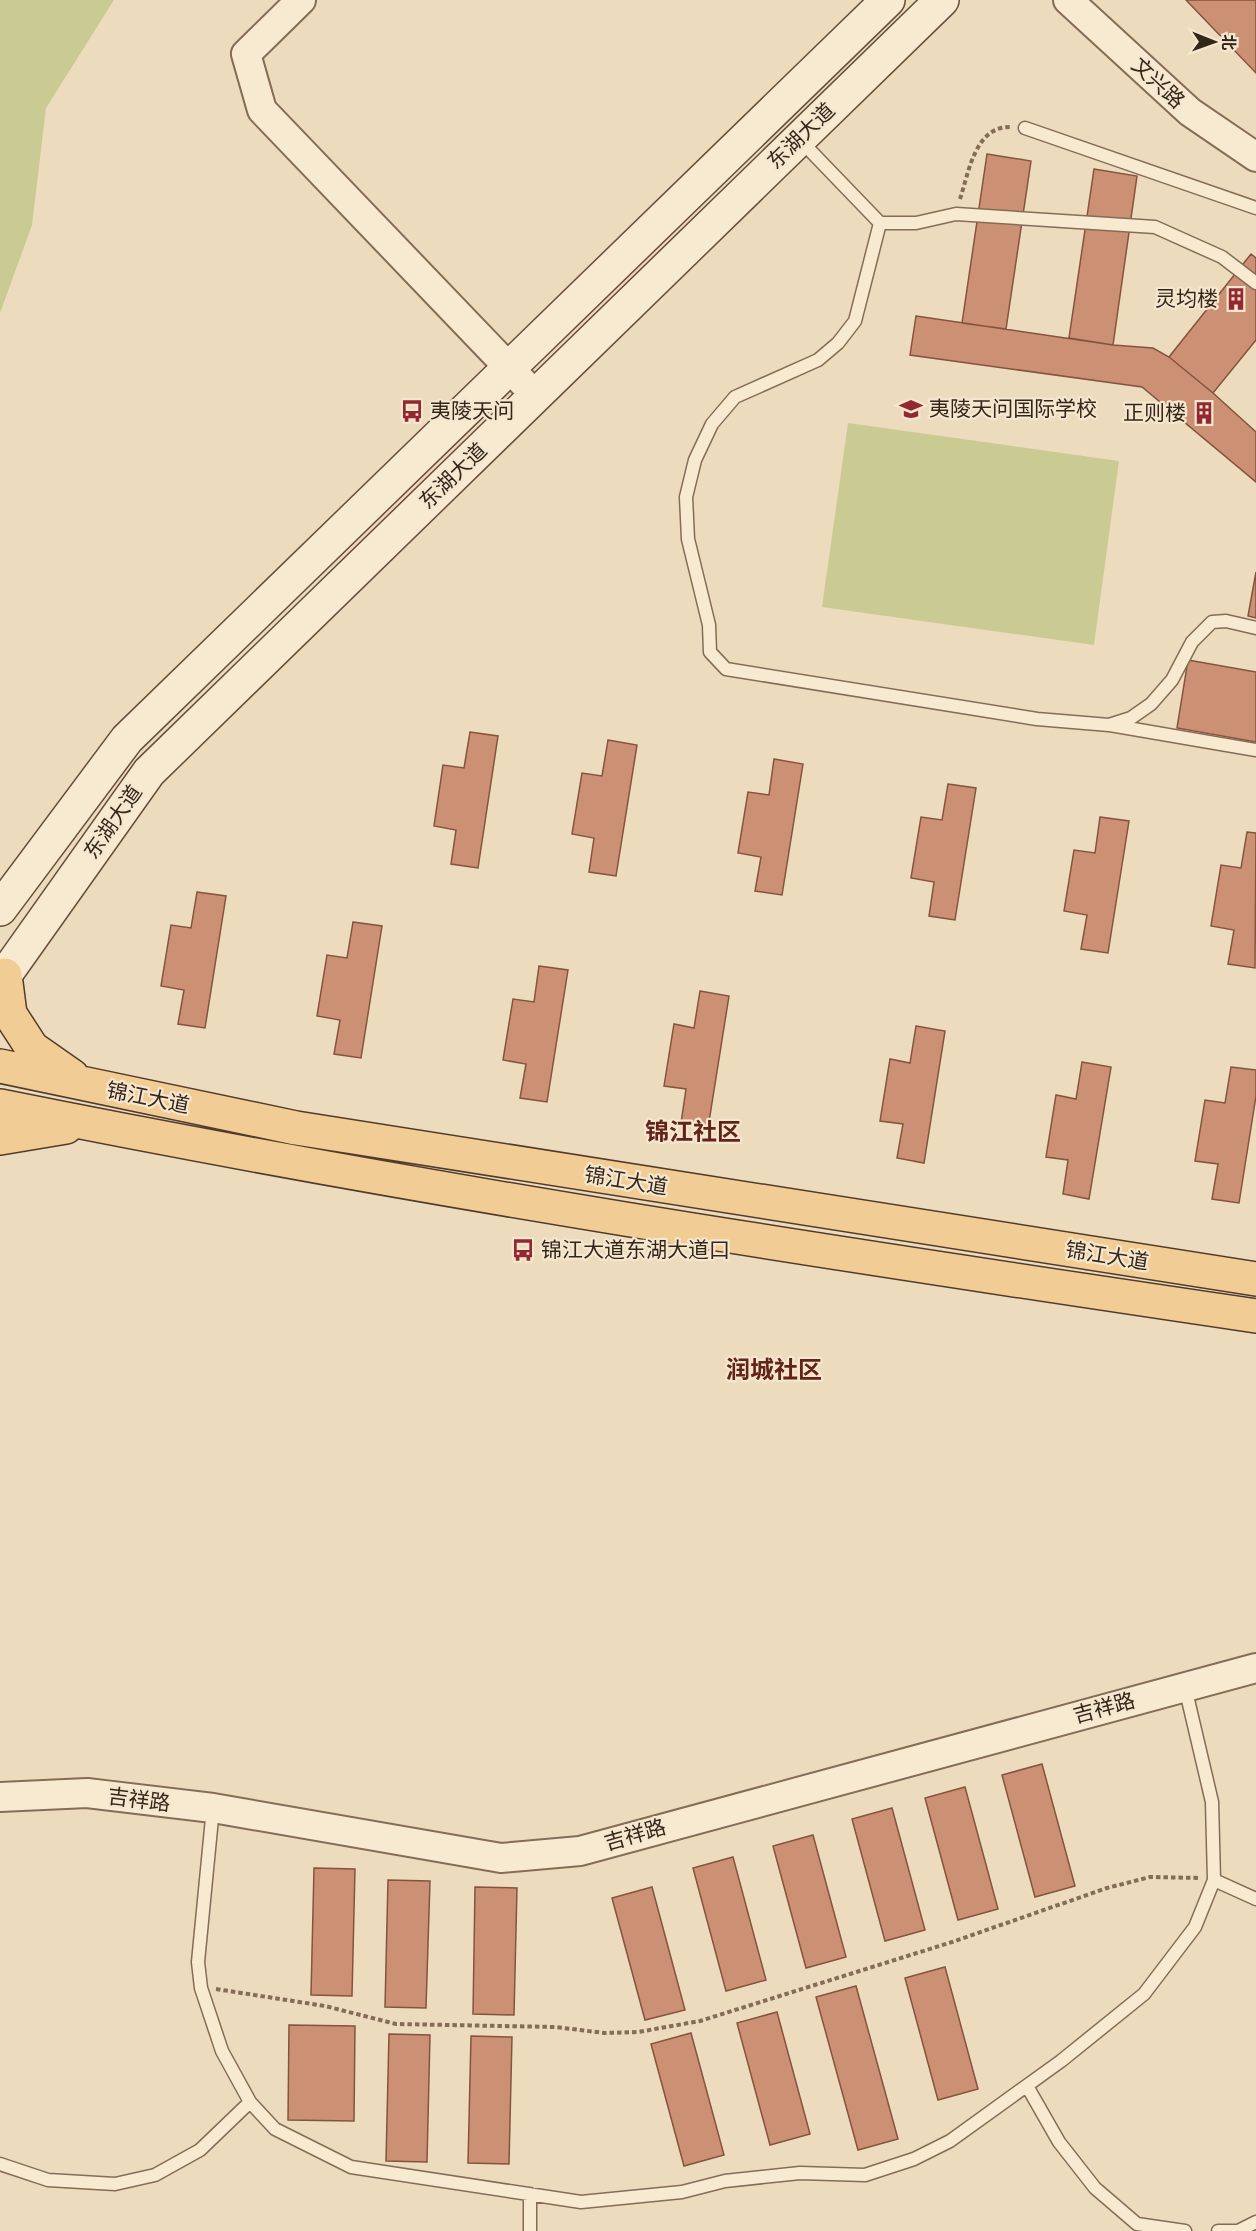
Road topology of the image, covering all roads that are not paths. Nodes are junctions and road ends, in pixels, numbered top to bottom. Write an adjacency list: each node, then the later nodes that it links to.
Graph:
1 (301, 0): 11 (street)
2 (888, 0): 11 (main road, 东湖大道)
3 (942, 0): 6 (main road, 东湖大道)
4 (1068, 0): 7 (street, 文兴路)
5 (1025, 128): 8 (lane)
6 (798, 138): 9 (lane); 12 (main road, 东湖大道)
7 (1256, 157)
8 (1256, 208)
9 (879, 223): 10 (lane); 14 (lane)
10 (1256, 283)
11 (509, 368): 12 (street); 16 (main road, 东湖大道)
12 (536, 396): 17 (main road, 东湖大道)
13 (1256, 628): 14 (lane)
14 (1109, 725): 15 (lane)
15 (1256, 750)
16 (0, 909)
17 (3, 978): 19 (main road)
18 (0, 1066): 19 (main road, 锦江大道)
19 (86, 1086): 23 (main road, 锦江大道)
20 (0, 1106): 21 (main road, 锦江大道)
21 (86, 1124): 22 (main road); 24 (main road, 锦江大道)
22 (0, 1138)
23 (1256, 1279)
24 (1256, 1316)
25 (1256, 1668): 26 (street, 吉祥路)
26 (1185, 1687): 28 (street, 吉祥路); 29 (lane)
27 (0, 1797): 28 (street, 吉祥路)
28 (213, 1808): 32 (lane)
29 (1214, 1880): 30 (lane); 31 (lane)
30 (1256, 1899)
31 (1027, 2086): 34 (lane); 37 (lane)
32 (250, 2102): 33 (lane); 34 (lane)
33 (0, 2164)
34 (530, 2194): 36 (lane)
35 (1256, 2222): 38 (lane)
36 (530, 2231)
37 (1185, 2231)
38 (1218, 2231)

